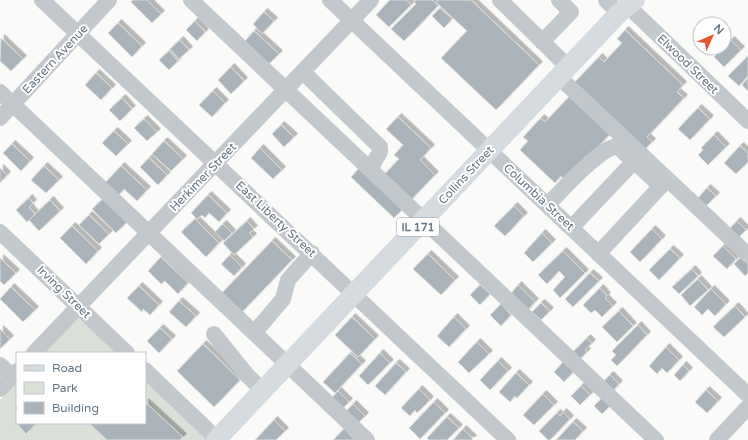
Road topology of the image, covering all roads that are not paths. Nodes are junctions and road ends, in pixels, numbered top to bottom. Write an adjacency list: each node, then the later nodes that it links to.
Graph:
1 (42, 0): 10 (street, East Liberty Street)
2 (110, 0): 10 (street, Eastern Avenue)
3 (191, 0): 14 (street)
4 (330, 0): 9 (street, Columbia Street)
5 (371, 0): 9 (street, Herkimer Street)
6 (559, 0): 11 (street)
7 (507, 2): 11 (street)
8 (622, 5): 13 (main road, Collins Street / IL 171); 18 (street, Elwood Street)
9 (352, 21): 12 (street, Herkimer Street); 19 (street, Columbia Street)
10 (78, 34): 16 (street, Eastern Avenue); 21 (street, East Liberty Street)
11 (542, 42): 13 (street)
12 (302, 72): 14 (street, Herkimer Street); 22 (street)
13 (564, 72): 19 (main road, Collins Street / IL 171); 20 (street)
14 (286, 90): 21 (street, Herkimer Street); 22 (street)
15 (0, 92): 16 (street)
16 (13, 104): 17 (street, Eastern Avenue); 27 (street)
17 (0, 118)
18 (747, 119)
19 (490, 150): 23 (street, Columbia Street); 24 (main road, Collins Street / IL 171)
20 (638, 158): 23 (street); 25 (street); 29 (street); 30 (street)
21 (216, 163): 27 (street, Herkimer Street); 28 (street, East Liberty Street)
22 (370, 169): 24 (street)
23 (547, 205): 25 (street, Columbia Street)
24 (424, 220): 31 (main road, Collins Street / IL 171); 48 (street)
25 (571, 228): 29 (street, Columbia Street)
26 (0, 232): 32 (street, Irving Street)
27 (150, 233): 32 (street, Herkimer Street); 33 (street)
28 (312, 253): 31 (street, East Liberty Street); 33 (street)
29 (598, 254): 43 (street, Columbia Street)
30 (748, 255)
31 (354, 294): 38 (main road, Collins Street / IL 171); 47 (street, East Liberty Street)
32 (79, 307): 35 (street, Herkimer Street); 36 (street, Irving Street)
33 (254, 333): 38 (street)
34 (214, 334): 42 (street)
35 (35, 352)
36 (126, 352)
37 (0, 365): 40 (street)
38 (287, 365): 42 (main road, Collins Street / IL 171); 46 (street)
39 (146, 371): 45 (street)
40 (15, 374): 41 (street)
41 (0, 389)
42 (263, 391): 45 (main road, Collins Street / IL 171)
43 (748, 395)
44 (748, 407): 49 (street)
45 (217, 440)
46 (367, 440)
47 (508, 440)
48 (656, 440)
49 (717, 440)

